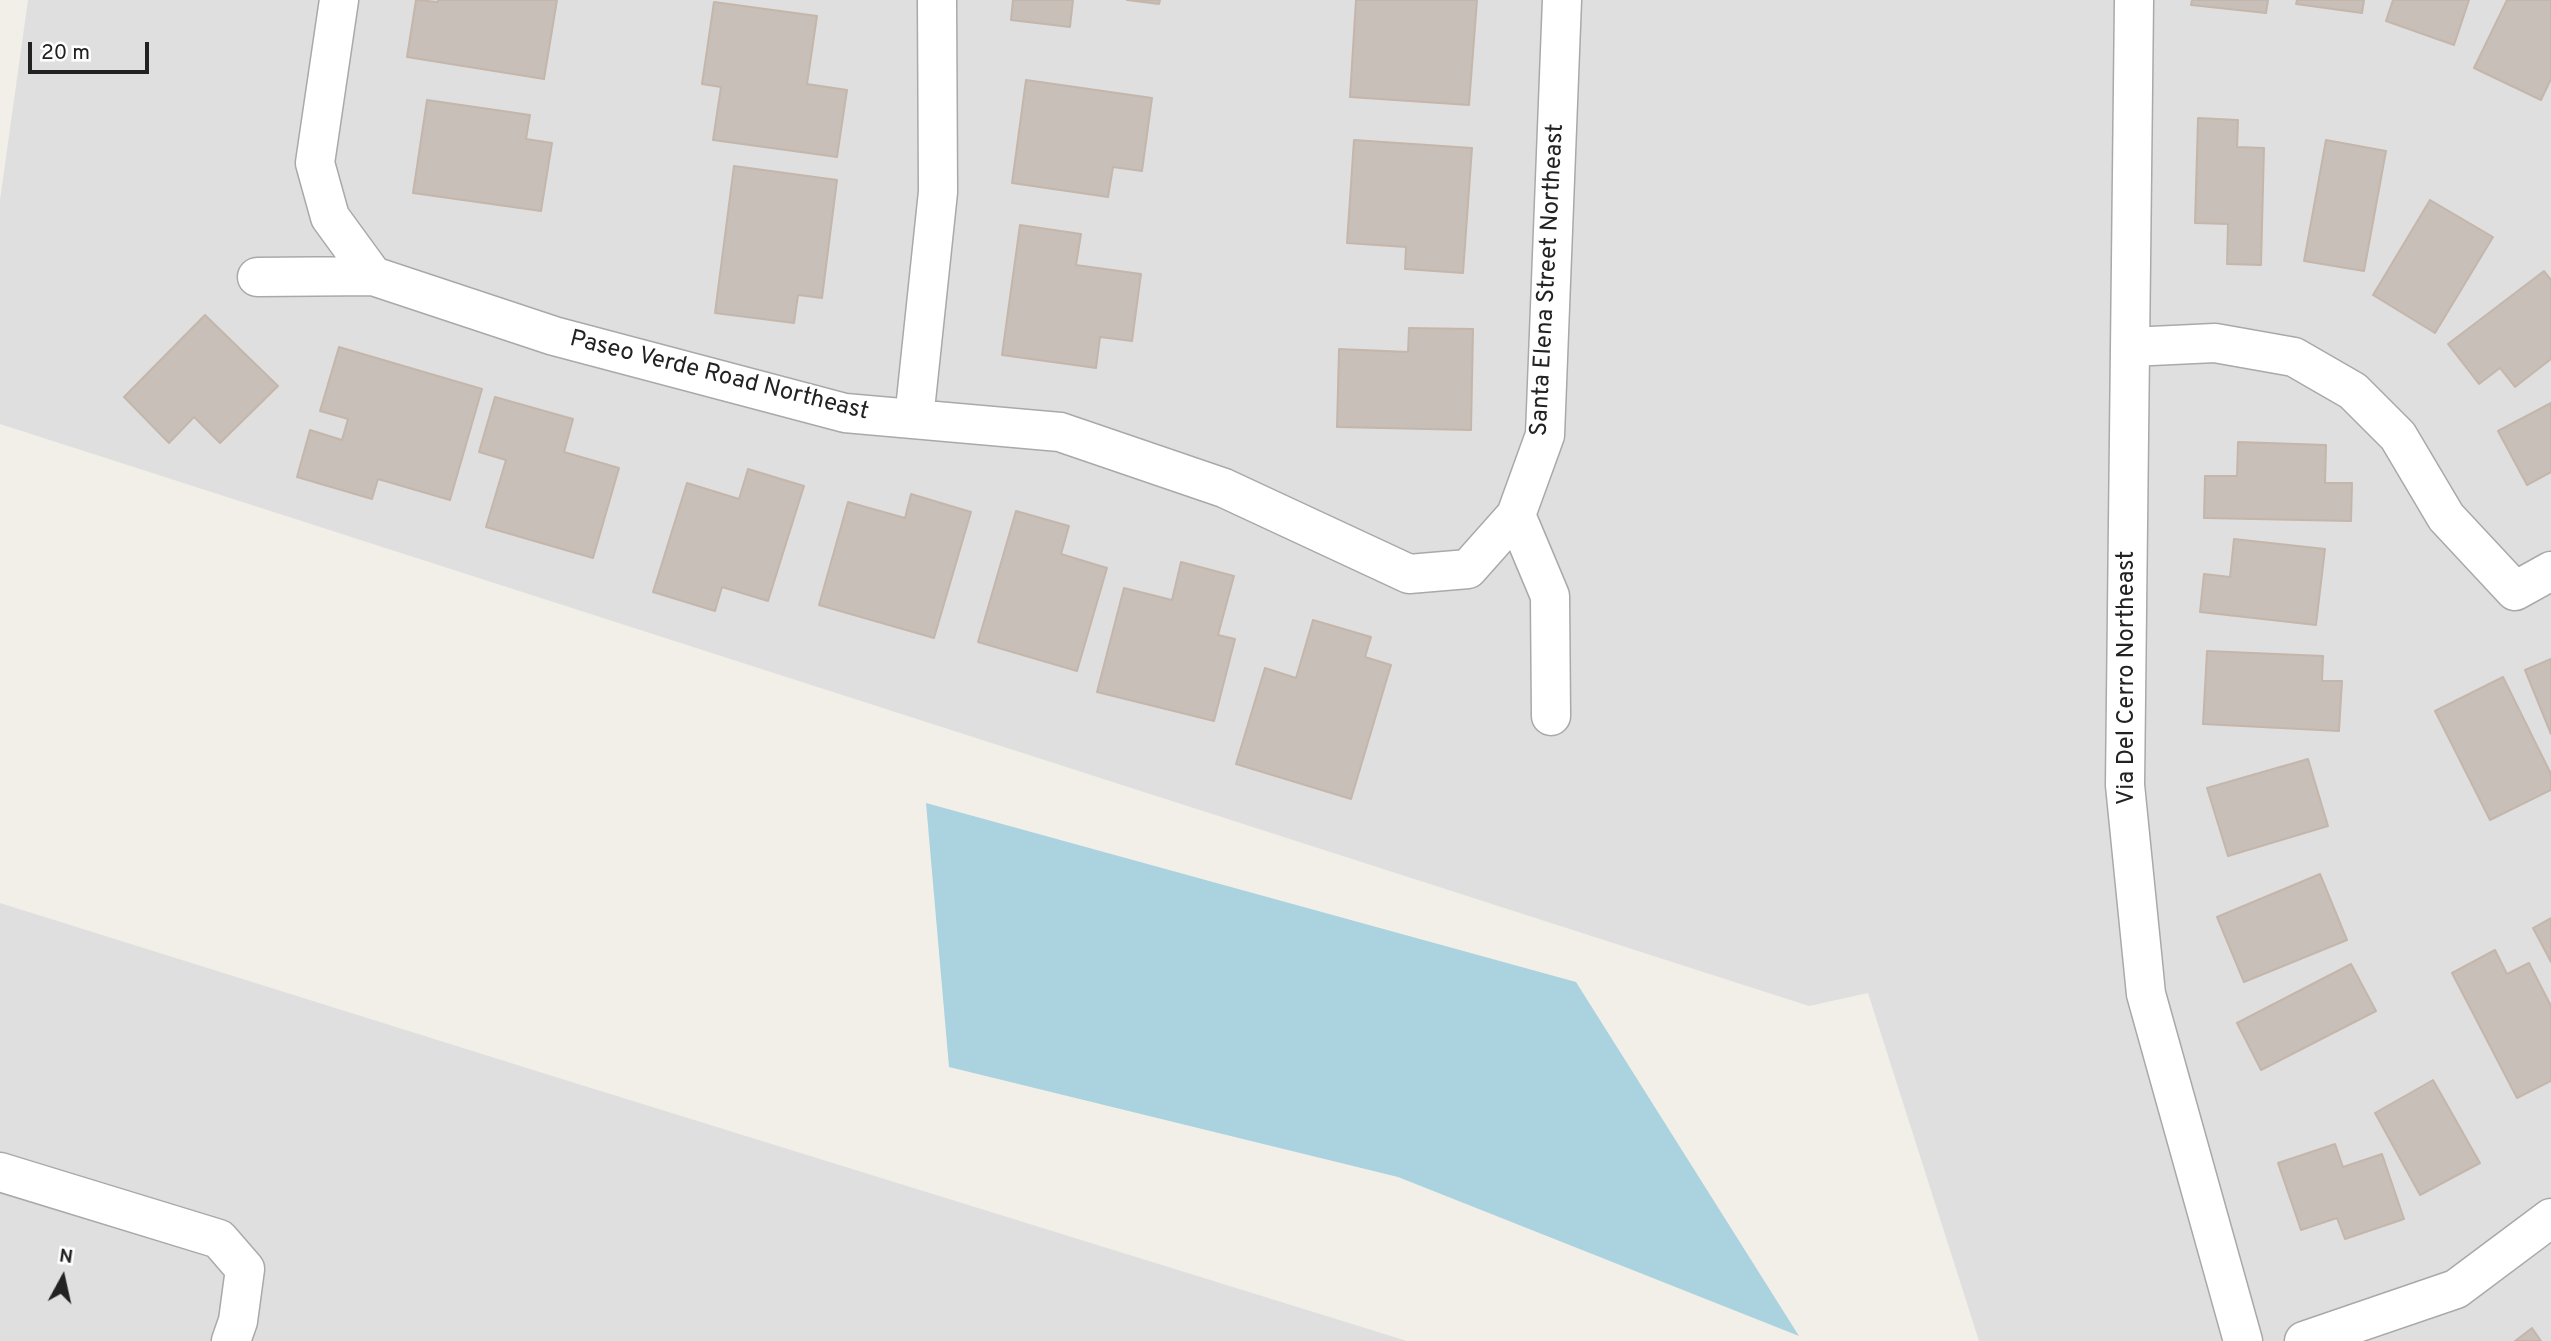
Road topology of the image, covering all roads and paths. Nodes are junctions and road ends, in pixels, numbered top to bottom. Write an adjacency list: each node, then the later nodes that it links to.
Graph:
1 (340, 0): 5 (street)
2 (937, 0): 8 (street)
3 (1562, 0): 9 (street, Santa Elena Street Northeast)
4 (2134, 0): 7 (street, Via Del Cerro Northeast)
5 (373, 276): 6 (street, Paseo Verde Road Northeast); 8 (street, Paseo Verde Road Northeast)
6 (257, 277)
7 (2130, 347): 10 (street); 15 (street, Via Del Cerro Northeast)
8 (914, 419): 9 (street, Paseo Verde Road Northeast)
9 (1516, 515): 11 (street)
10 (2551, 571)
11 (1550, 716)
12 (0, 1172): 14 (street)
13 (2551, 1218): 16 (street)
14 (231, 1341)
15 (2243, 1341)
16 (2304, 1341)

